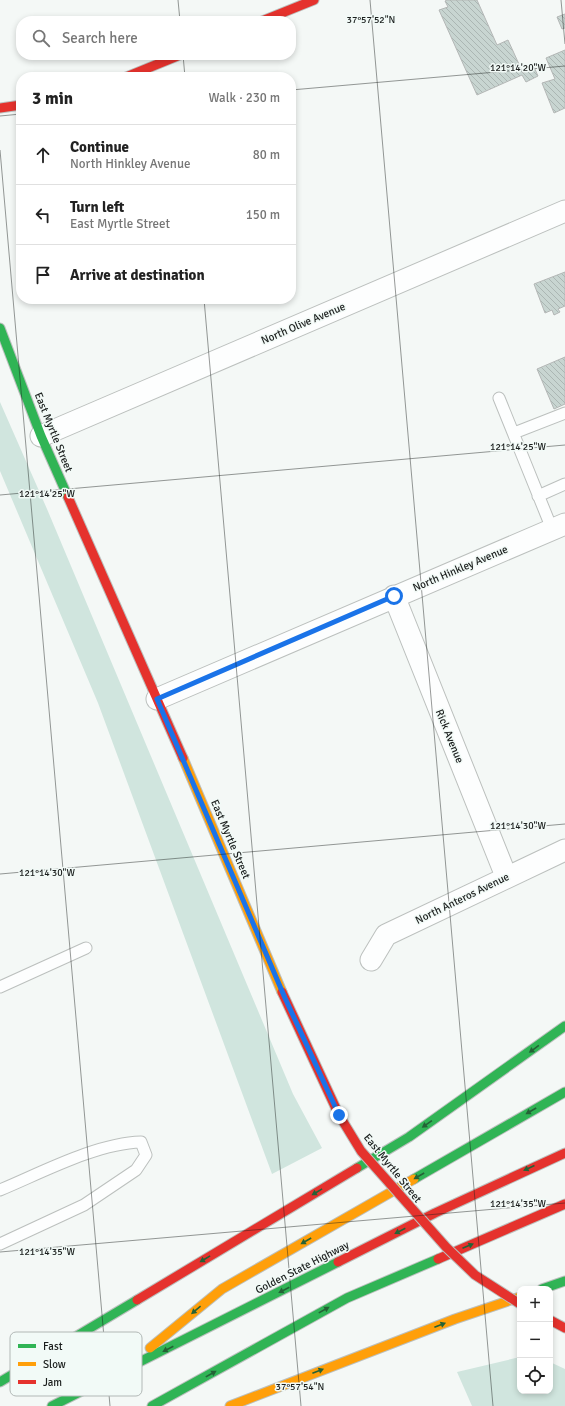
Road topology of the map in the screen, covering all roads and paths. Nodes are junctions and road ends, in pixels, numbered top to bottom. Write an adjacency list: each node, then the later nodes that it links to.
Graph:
1 (314, 0): 2 (main road)
2 (274, 16)
3 (168, 60): 4 (main road)
4 (138, 72)
5 (16, 106): 6 (main road)
6 (0, 108)
7 (565, 211): 12 (street, North Olive Avenue)
8 (0, 328): 12 (main road, East Myrtle Street)
9 (499, 398): 11 (lane)
10 (565, 412): 11 (lane)
11 (514, 433): 14 (lane)
12 (41, 436): 17 (main road, East Myrtle Street)
13 (565, 484): 14 (lane)
14 (538, 496): 15 (lane)
15 (558, 527): 16 (street, North Hinkley Avenue)
16 (394, 596): 17 (street, North Hinkley Avenue); 19 (street, Rick Avenue)
17 (157, 699): 32 (main road, East Myrtle Street, bridge)
18 (565, 850): 19 (street, North Anteros Avenue)
19 (506, 876): 21 (street, North Anteros Avenue)
20 (86, 948): 22 (lane)
21 (371, 960)
22 (0, 987)
23 (565, 1026): 35 (main road, one-way to 35)
24 (565, 1092): 36 (main road, one-way to 36)
25 (565, 1153): 37 (main road, Golden State Highway, one-way to 37)
26 (0, 1190): 28 (lane)
27 (565, 1204): 42 (main road, one-way to 27)
28 (0, 1244)
29 (565, 1281): 30 (main road)
30 (551, 1286)
31 (517, 1298): 43 (main road, one-way to 31)
32 (517, 1302)
33 (553, 1322): 34 (main road)
34 (565, 1328)
35 (83, 1332)
36 (142, 1355)
37 (142, 1363)
38 (10, 1376): 39 (main road, one-way to 39)
39 (0, 1382)
40 (73, 1396): 41 (main road, Golden State Highway)
41 (52, 1406)
42 (152, 1406)
43 (230, 1406)

